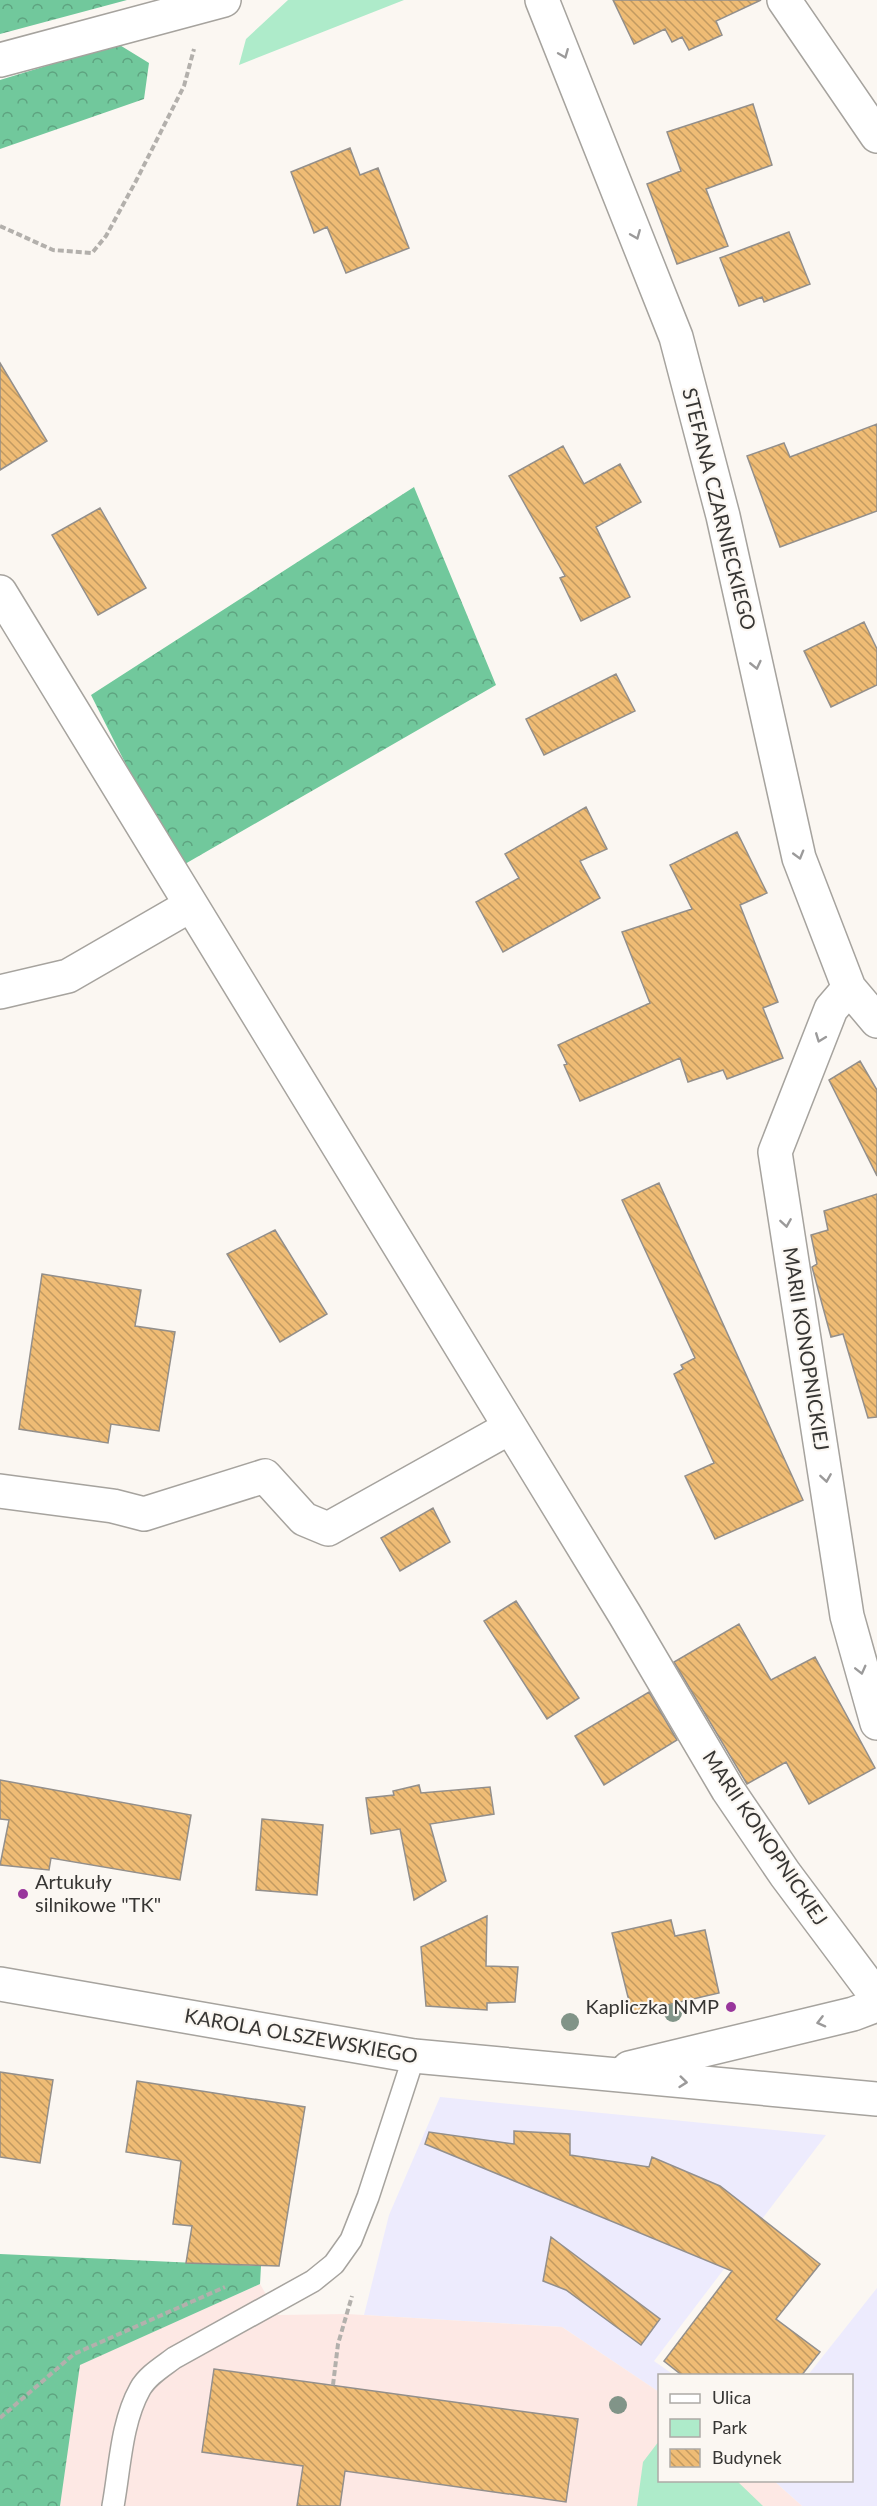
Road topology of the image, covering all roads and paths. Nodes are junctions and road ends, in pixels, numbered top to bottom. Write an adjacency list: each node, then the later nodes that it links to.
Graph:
1 (542, 0): 9 (street, STEFANA CZARNIECKIEGO, one-way to 9)
2 (784, 0): 5 (street)
3 (214, 3): 4 (street); 6 (path)
4 (0, 60)
5 (877, 136)
6 (0, 226)
7 (0, 592): 8 (street, MARII KONOPNICKIEJ)
8 (191, 905): 10 (street); 12 (street, MARII KONOPNICKIEJ)
9 (849, 988): 11 (street, STEFANA CZARNIECKIEGO); 14 (street, MARII KONOPNICKIEJ, one-way to 14)
10 (0, 992)
11 (877, 1021)
12 (509, 1428): 13 (street); 16 (street, MARII KONOPNICKIEJ)
13 (0, 1491)
14 (877, 1722)
15 (0, 1984): 18 (street, KAROLA OLSZEWSKIEGO)
16 (877, 1997)
17 (877, 2005): 19 (street, KAROLA OLSZEWSKIEGO, one-way to 19)
18 (414, 2056): 19 (street, KAROLA OLSZEWSKIEGO); 23 (lane)
19 (604, 2074): 20 (street, KAROLA OLSZEWSKIEGO, one-way to 20)
20 (877, 2099)
21 (233, 2284): 22 (path)
22 (0, 2418)
23 (113, 2506)

